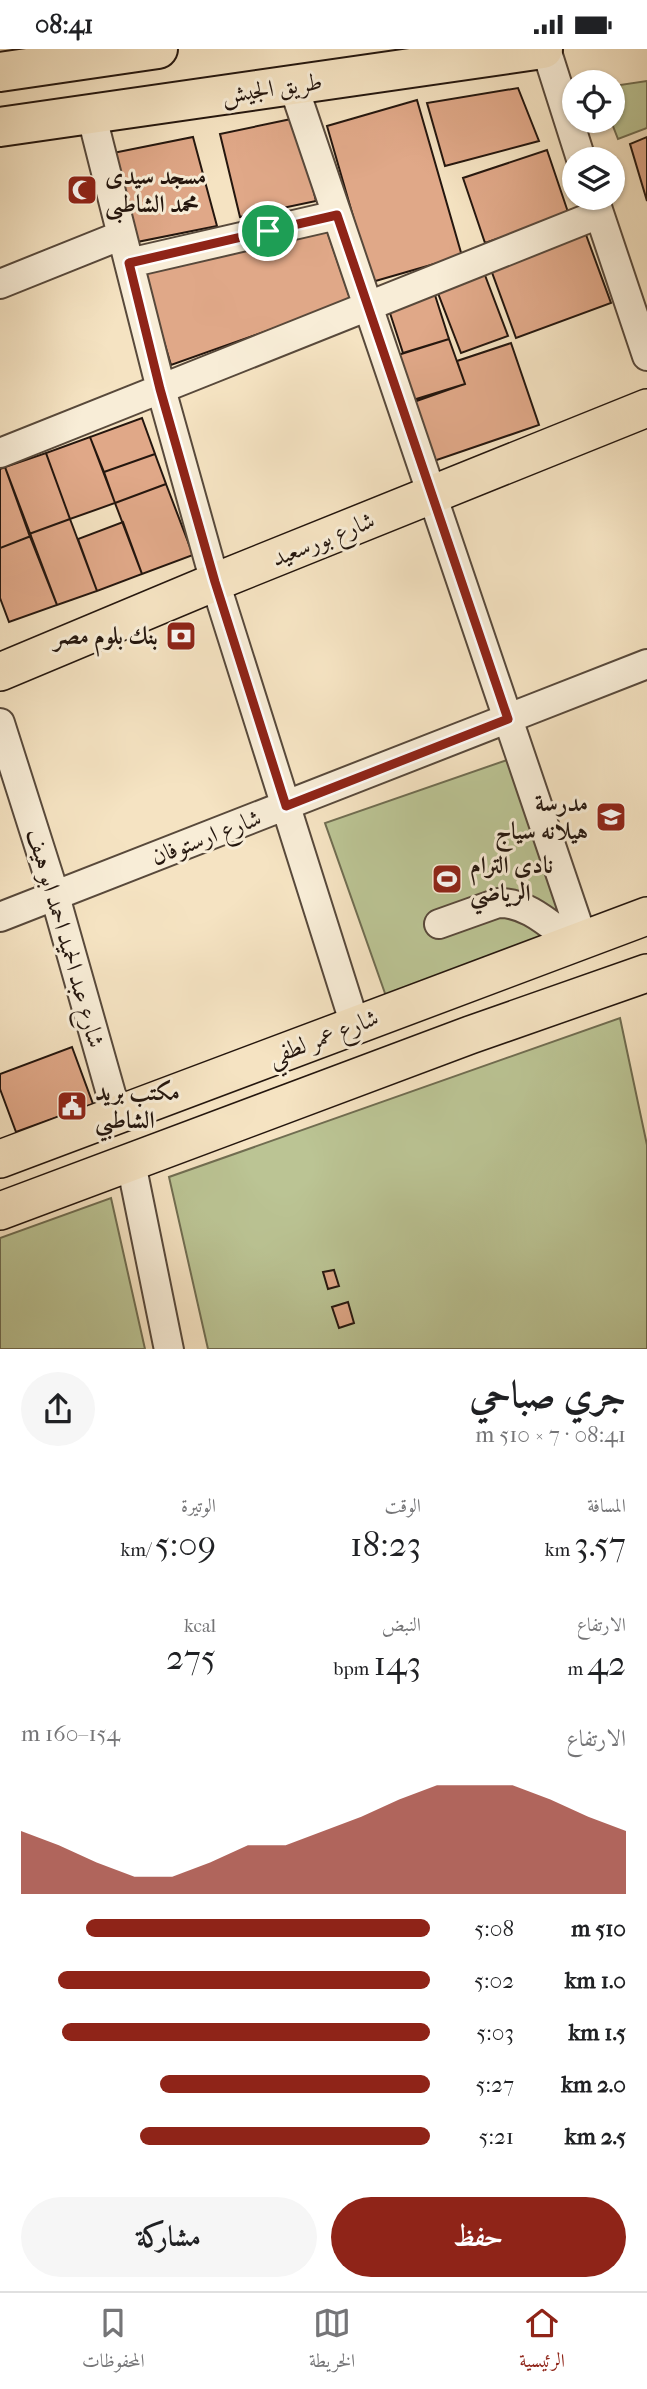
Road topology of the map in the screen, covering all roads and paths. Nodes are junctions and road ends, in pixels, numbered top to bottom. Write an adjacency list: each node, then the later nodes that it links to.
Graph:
1 (158, 49): 3 (highway)
2 (545, 49): 4 (highway, طريق الجيش); 7 (street)
3 (0, 72)
4 (293, 85): 5 (highway, طريق الجيش); 10 (street)
5 (91, 113): 6 (highway, طريق الجيش); 11 (street)
6 (0, 127)
7 (577, 147)
8 (588, 210): 14 (street)
9 (598, 210): 15 (street)
10 (337, 215): 12 (street); 14 (street)
11 (122, 235): 12 (street); 13 (street)
12 (129, 263): 16 (street)
13 (0, 284)
14 (368, 306): 16 (street); 19 (street)
15 (647, 356)
16 (160, 389): 18 (street); 20 (street)
17 (647, 408): 19 (main road, شارع بورسعيد)
18 (0, 453)
19 (432, 495): 20 (main road, شارع بورسعيد); 23 (street)
20 (215, 582): 22 (main road, شارع بورسعيد); 26 (street)
21 (647, 664): 23 (street, شارع ارستوفان)
22 (0, 672)
23 (508, 719): 26 (street, شارع ارستوفان); 31 (street)
24 (0, 723): 25 (street, شارع عبد الحميد احمد ابو هيف)
25 (5, 755): 27 (street, شارع عبد الحميد احمد ابو هيف)
26 (286, 806): 27 (street, شارع ارستوفان); 33 (street)
27 (55, 896): 29 (street, شارع ارستوفان); 34 (street, شارع عبد الحميد احمد ابو هيف)
28 (647, 916): 31 (main road, شارع عمر لطفي)
29 (0, 917)
30 (439, 925): 31 (street)
31 (579, 941): 33 (main road, شارع عمر لطفي)
32 (647, 973): 36 (main road, شارع عمر لطفي)
33 (355, 1025): 34 (main road, شارع عمر لطفي)
34 (117, 1115): 35 (main road, شارع عمر لطفي)
35 (0, 1159)
36 (131, 1163): 37 (main road, شارع عمر لطفي); 38 (street)
37 (0, 1211)
38 (169, 1349)

